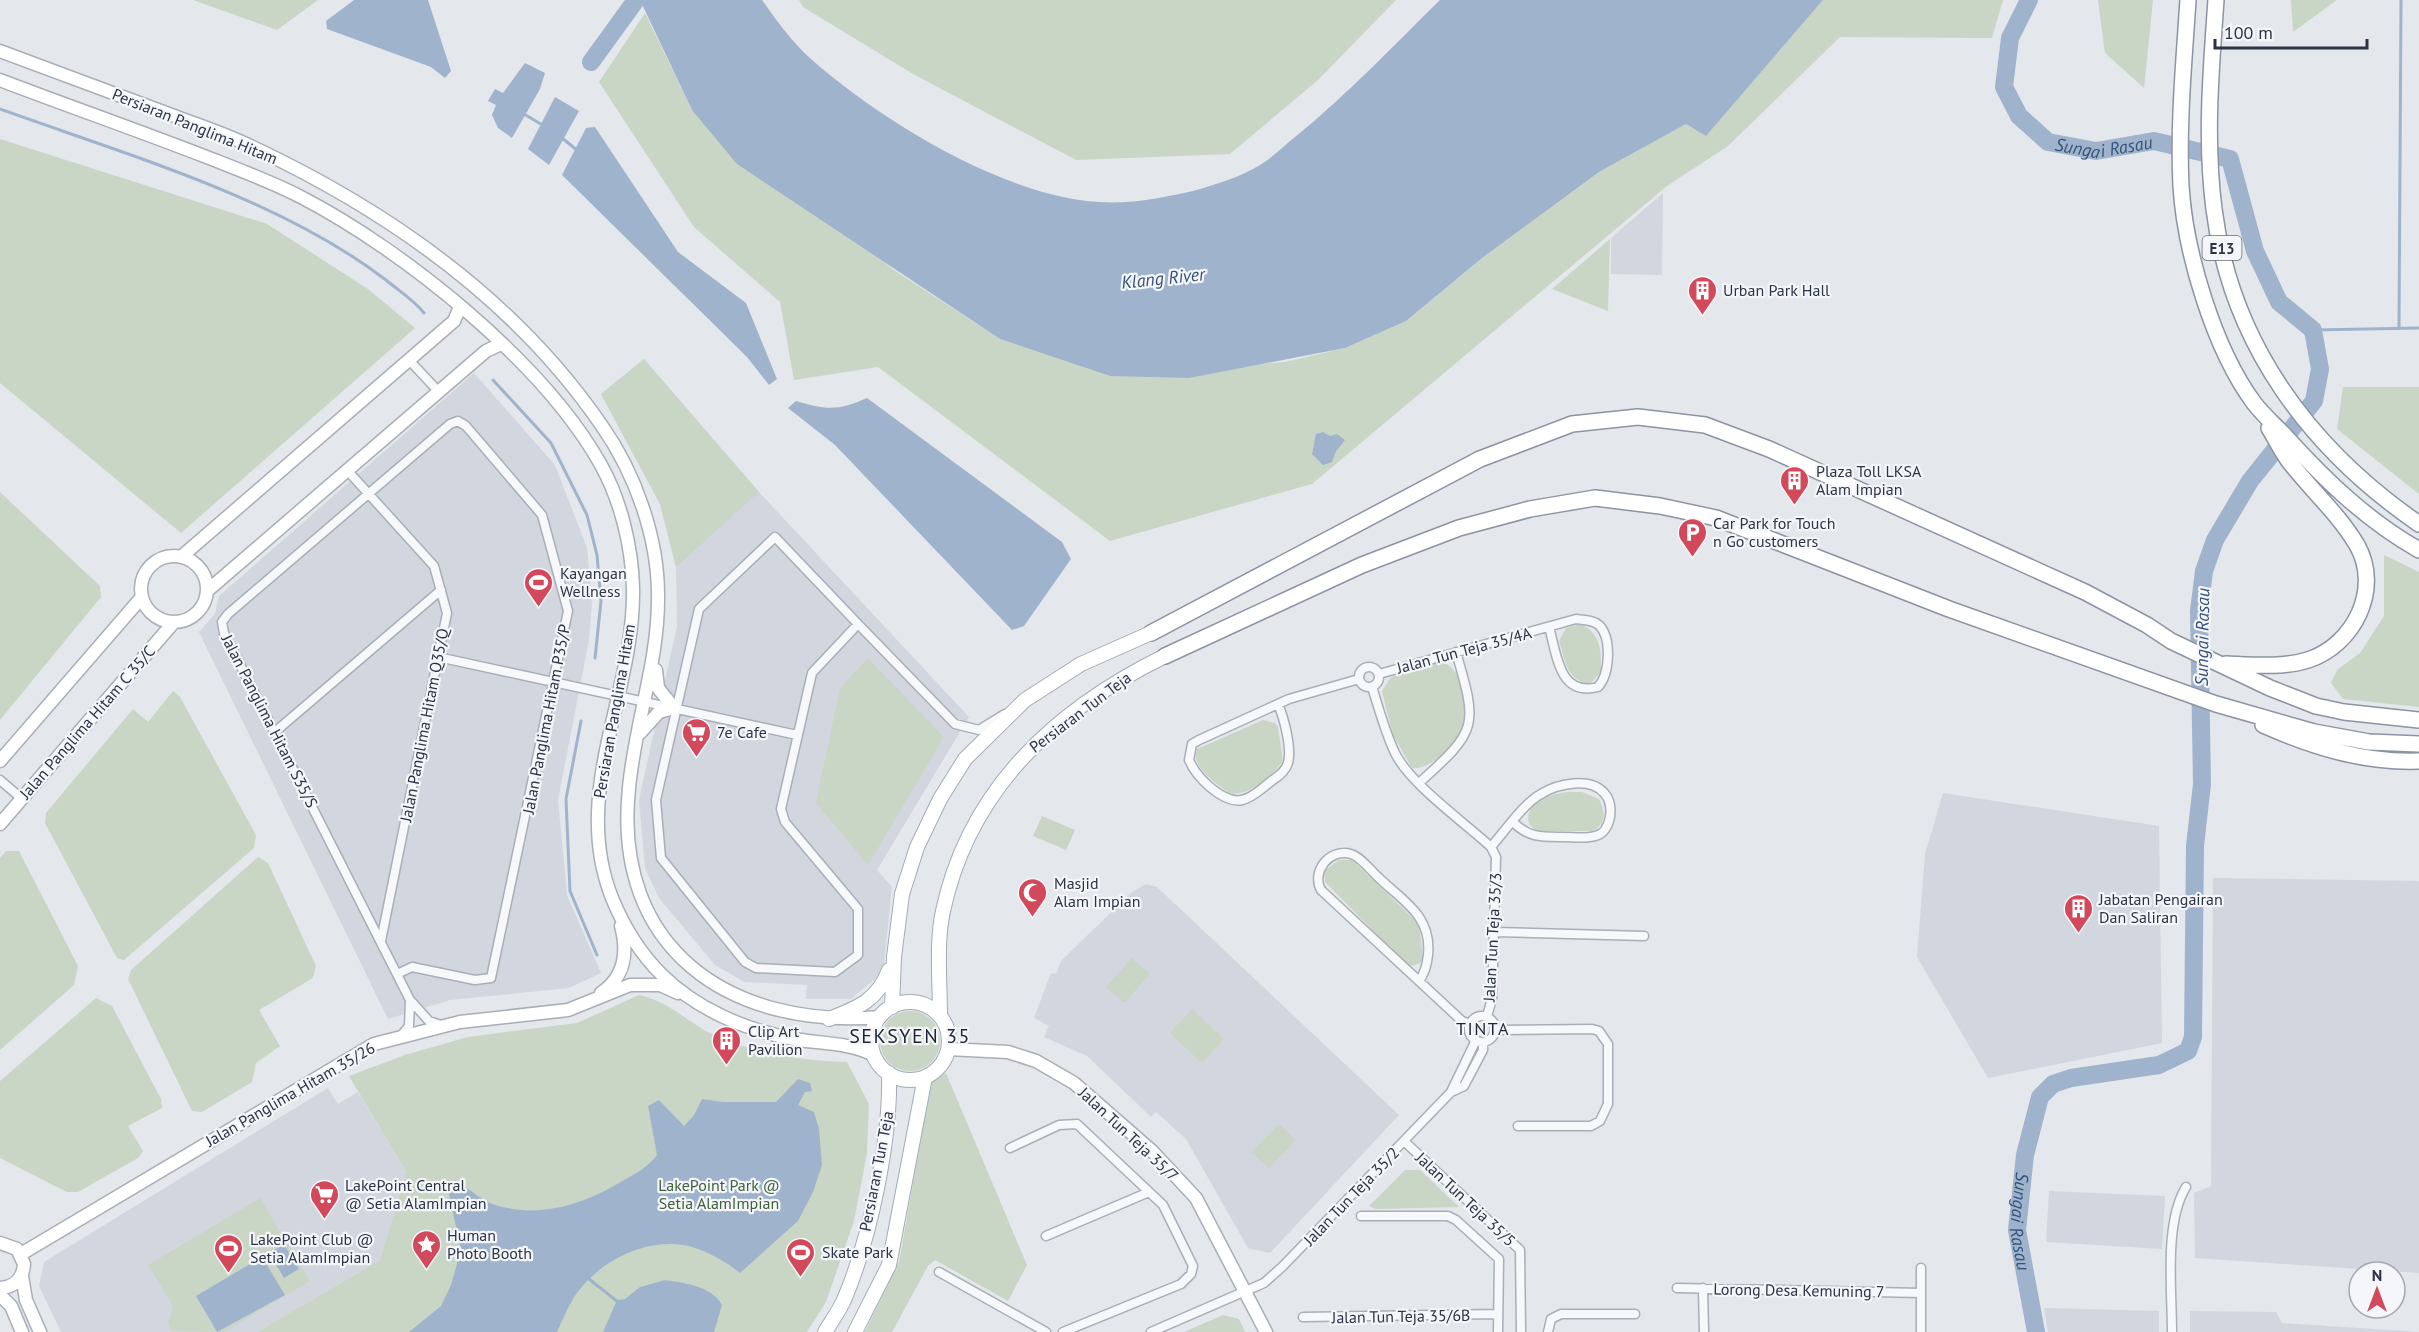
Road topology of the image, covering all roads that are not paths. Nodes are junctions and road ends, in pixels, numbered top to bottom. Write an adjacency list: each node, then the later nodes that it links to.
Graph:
1 (2188, 0): 9 (highway, E13)
2 (2216, 0): 13 (highway, E13)
3 (0, 51): 26 (main road, Persiaran Panglima Hitam)
4 (0, 80): 5 (main road, Persiaran Panglima Hitam)
5 (460, 307): 6 (main road, Persiaran Panglima Hitam); 7 (main road)
6 (501, 344): 8 (main road); 32 (main road, Persiaran Panglima Hitam)
7 (409, 360): 8 (street); 15 (main road)
8 (438, 392): 11 (main road)
9 (2254, 402): 14 (highway, E13); 27 (highway)
10 (458, 421): 12 (street, Jalan Panglima Hitam S35/S); 30 (street, Jalan Panglima Hitam P35/P)
11 (347, 470): 12 (street, Jalan Panglima Hitam Q35/Q); 17 (main road)
12 (368, 494): 16 (street, Jalan Panglima Hitam Q35/Q); 39 (street, Jalan Panglima Hitam S35/S)
13 (2419, 524)
14 (2419, 550)
15 (181, 557): 17 (main road); 18 (main road)
16 (441, 590): 25 (street, Jalan Panglima Hitam Q35/Q); 39 (street)
17 (207, 591): 19 (main road)
18 (142, 597): 19 (main road); 43 (main road)
19 (174, 622): 47 (main road, Jalan Panglima Hitam C 35/C)
20 (858, 624): 33 (street); 37 (street); 41 (street)
21 (1549, 627): 21 (street, Jalan Tun Teja 35/4A); 23 (street, Jalan Tun Teja 35/4A)
22 (1151, 633): 27 (highway); 33 (main road, Persiaran Tun Teja)
23 (1456, 652): 28 (street, Jalan Tun Teja 35/4A); 46 (street)
24 (1164, 656): 36 (highway); 62 (main road, Persiaran Tun Teja)
25 (438, 657): 30 (street); 54 (street, Jalan Panglima Hitam Q35/Q)
26 (655, 657): 34 (main road, Persiaran Panglima Hitam); 37 (main road)
27 (2220, 664): 38 (highway)
28 (1379, 674): 29 (street); 31 (street)
29 (1359, 679): 31 (street); 35 (street)
30 (555, 682): 32 (street); 56 (street, Jalan Panglima Hitam P35/P)
31 (1372, 687): 46 (street)
32 (618, 696): 34 (street); 51 (main road, Persiaran Panglima Hitam)
33 (1025, 700): 55 (main road, Persiaran Tun Teja)
34 (645, 702): 37 (street); 40 (main road, Persiaran Panglima Hitam)
35 (1278, 704): 35 (street)
36 (2216, 704): 42 (highway); 44 (highway)
37 (675, 708): 40 (main road); 41 (street); 41 (street)
38 (2419, 720)
39 (276, 731): 54 (street, Jalan Panglima Hitam S35/S)
40 (638, 735): 65 (main road, Persiaran Panglima Hitam)
41 (796, 735)
42 (2419, 744)
43 (0, 761)
44 (2419, 761)
45 (0, 780): 47 (street)
46 (1419, 783): 50 (street)
47 (21, 798): 49 (main road, Jalan Panglima Hitam C 35/C)
48 (1513, 822): 48 (street); 50 (street)
49 (0, 824)
50 (1491, 847): 52 (street, Jalan Tun Teja 35/3)
51 (618, 913): 59 (main road, Persiaran Panglima Hitam); 60 (main road, Jalan Panglima Hitam 35/26)
52 (1494, 932): 53 (street); 63 (street, Jalan Tun Teja 35/3)
53 (1644, 936)
54 (381, 941): 56 (street, Jalan Panglima Hitam S35/S)
55 (894, 957): 61 (main road, Persiaran Tun Teja); 65 (main road)
56 (397, 974): 58 (street, Jalan Panglima Hitam S35/S)
57 (1419, 981): 57 (street); 66 (street)
58 (410, 1000): 67 (street, Jalan Panglima Hitam S35/S); 69 (street)
59 (691, 1000): 60 (main road, Jalan Panglima Hitam 35/26); 72 (main road, Persiaran Panglima Hitam)
60 (585, 1004): 67 (main road, Jalan Panglima Hitam 35/26)
61 (892, 1007): 62 (main road); 64 (main road)
62 (940, 1016): 71 (main road)
63 (1487, 1016): 66 (street); 68 (street)
64 (880, 1017): 65 (main road, Persiaran Panglima Hitam); 72 (main road)
65 (829, 1019)
66 (1470, 1024): 70 (street)
67 (444, 1026): 69 (main road, Jalan Panglima Hitam 35/26)
68 (1496, 1030): 70 (street); 76 (street)
69 (399, 1038): 84 (main road, Jalan Panglima Hitam 35/26)
70 (1479, 1041): 75 (street, Jalan Tun Teja 35/2); 75 (street, Jalan Tun Teja 35/2)
71 (948, 1049): 74 (main road); 91 (main road, Jalan Tun Teja 35/7)
72 (874, 1055): 73 (main road)
73 (889, 1073): 74 (main road); 99 (main road, Persiaran Tun Teja)
74 (925, 1077): 100 (main road, Persiaran Tun Teja)
75 (1451, 1092): 77 (street, Jalan Tun Teja 35/2)
76 (1518, 1126)
77 (1404, 1141): 91 (street, Jalan Tun Teja 35/2); 106 (street, Jalan Tun Teja 35/5)
78 (1010, 1148): 80 (street)
79 (2186, 1187): 110 (street)
80 (1149, 1192): 82 (street); 102 (street)
81 (1361, 1216): 94 (street)
82 (1046, 1236)
83 (0, 1243): 84 (main road)
84 (21, 1254): 87 (main road)
85 (1921, 1268): 92 (street)
86 (939, 1272): 101 (street)
87 (22, 1276): 88 (main road); 98 (main road)
88 (0, 1288)
89 (1677, 1288): 90 (street, Lorong Desa Kemuning 7)
90 (1703, 1288): 92 (street, Lorong Desa Kemuning 7); 108 (street)
91 (1244, 1291): 103 (street, Jalan Tun Teja 35/2); 104 (main road, Jalan Tun Teja 35/7)
92 (1921, 1293): 109 (street)
93 (0, 1296): 97 (main road)
94 (1498, 1314): 96 (street, Jalan Tun Teja 35/6B); 105 (street)
95 (1635, 1314): 107 (street)
96 (1303, 1317)
97 (22, 1332)
98 (40, 1332)
99 (825, 1332)
100 (855, 1332)
101 (1046, 1332)
102 (1062, 1332)
103 (1151, 1332)
104 (1266, 1332)
105 (1498, 1332)
106 (1521, 1332)
107 (1548, 1332)
108 (1704, 1332)
109 (1921, 1332)
110 (2172, 1332)

